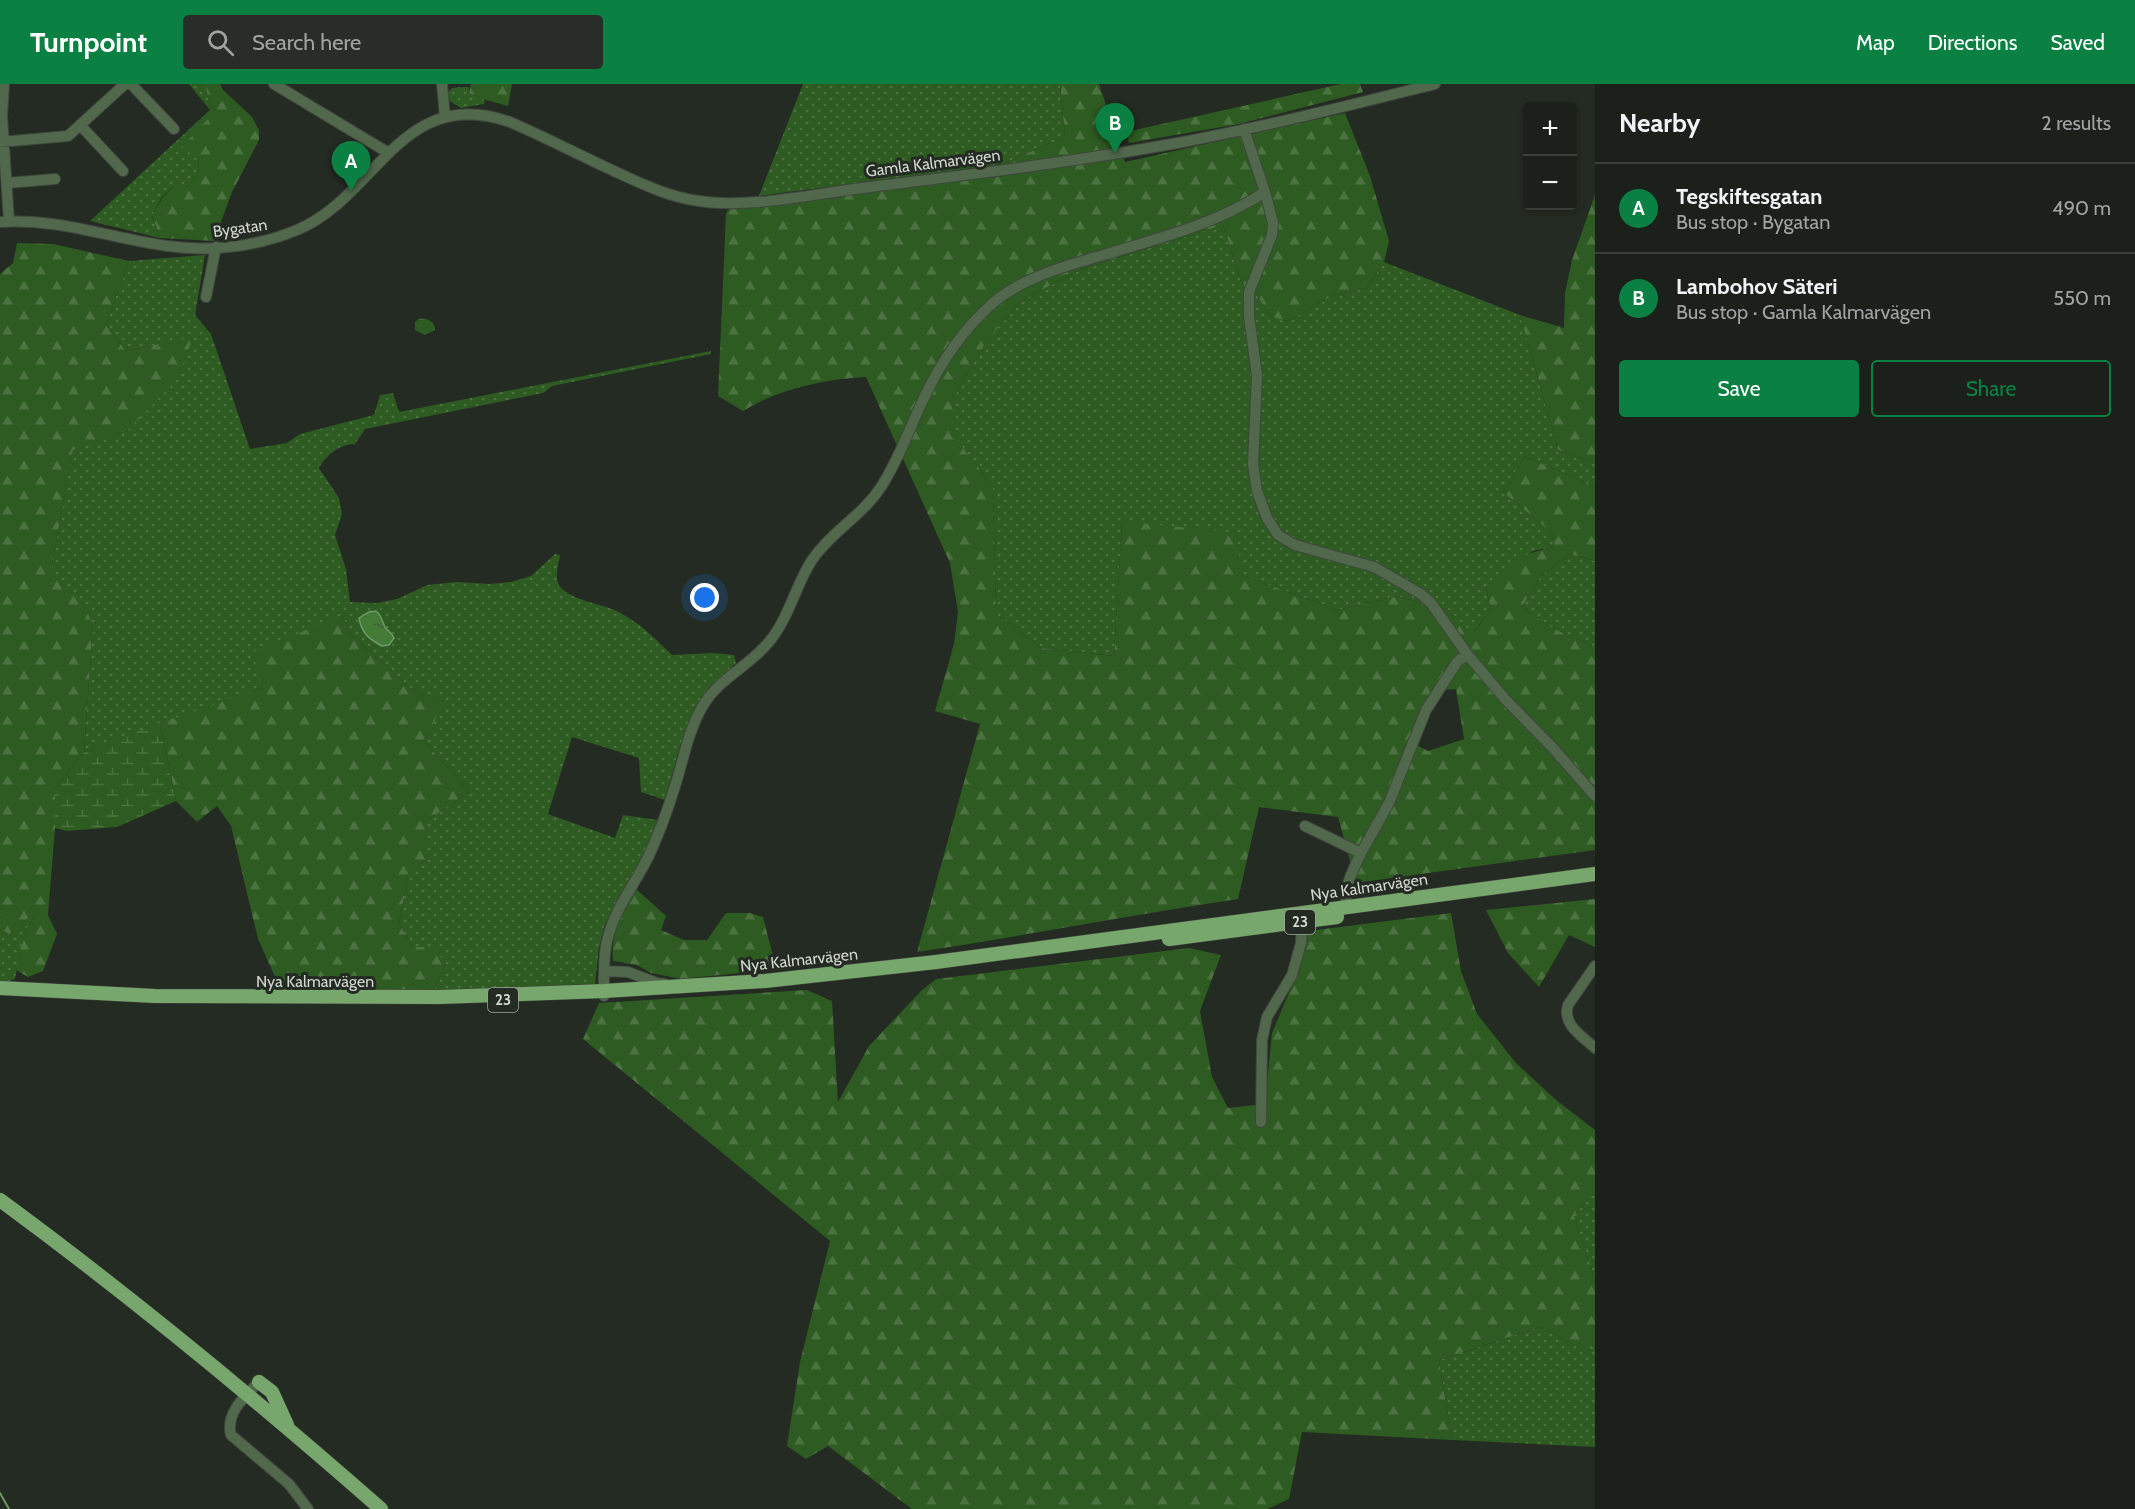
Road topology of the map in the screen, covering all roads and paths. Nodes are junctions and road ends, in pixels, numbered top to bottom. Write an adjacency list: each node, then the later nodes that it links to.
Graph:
1 (4, 84): 11 (street)
2 (125, 84): 8 (street)
3 (130, 84): 9 (street)
4 (274, 84): 12 (street)
5 (442, 84): 7 (street)
6 (1435, 84): 10 (street, Gamla Kalmarvägen)
7 (445, 117): 10 (street, Gamla Kalmarvägen); 12 (street, Bygatan)
8 (81, 126): 11 (street); 13 (street)
9 (174, 129)
10 (1244, 129): 16 (street)
11 (2, 142): 15 (street)
12 (387, 152): 18 (street, Bygatan)
13 (123, 171)
14 (55, 179): 15 (street)
15 (7, 183): 17 (street)
16 (1265, 192): 20 (street); 29 (street)
17 (5, 221): 18 (street, Bygatan)
18 (216, 247): 19 (street)
19 (206, 297)
20 (1467, 654): 21 (street); 23 (street)
21 (1595, 796)
22 (1305, 826): 23 (street)
23 (1361, 853): 26 (street)
24 (1595, 874): 26 (main road, Nya Kalmarvägen / 23)
25 (1595, 883): 27 (main road, Nya Kalmarvägen / 23)
26 (1346, 907): 30 (main road, Nya Kalmarvägen / 23)
27 (1302, 922): 33 (main road, Nya Kalmarvägen / 23); 35 (street)
28 (1595, 966): 34 (street)
29 (604, 971): 30 (street); 33 (street)
30 (687, 986): 33 (main road, Nya Kalmarvägen / 23)
31 (0, 988): 33 (main road, Nya Kalmarvägen / 23)
32 (0, 993): 33 (main road, Nya Kalmarvägen / 23)
33 (604, 993)
34 (1595, 1048)
35 (1261, 1122)
36 (0, 1200): 39 (main road)
37 (0, 1209): 39 (main road)
38 (260, 1383): 39 (street); 40 (main road)
39 (245, 1396): 40 (main road); 41 (street); 42 (main road)
40 (288, 1427): 43 (main road)
41 (308, 1509)
42 (369, 1509)
43 (381, 1509)

